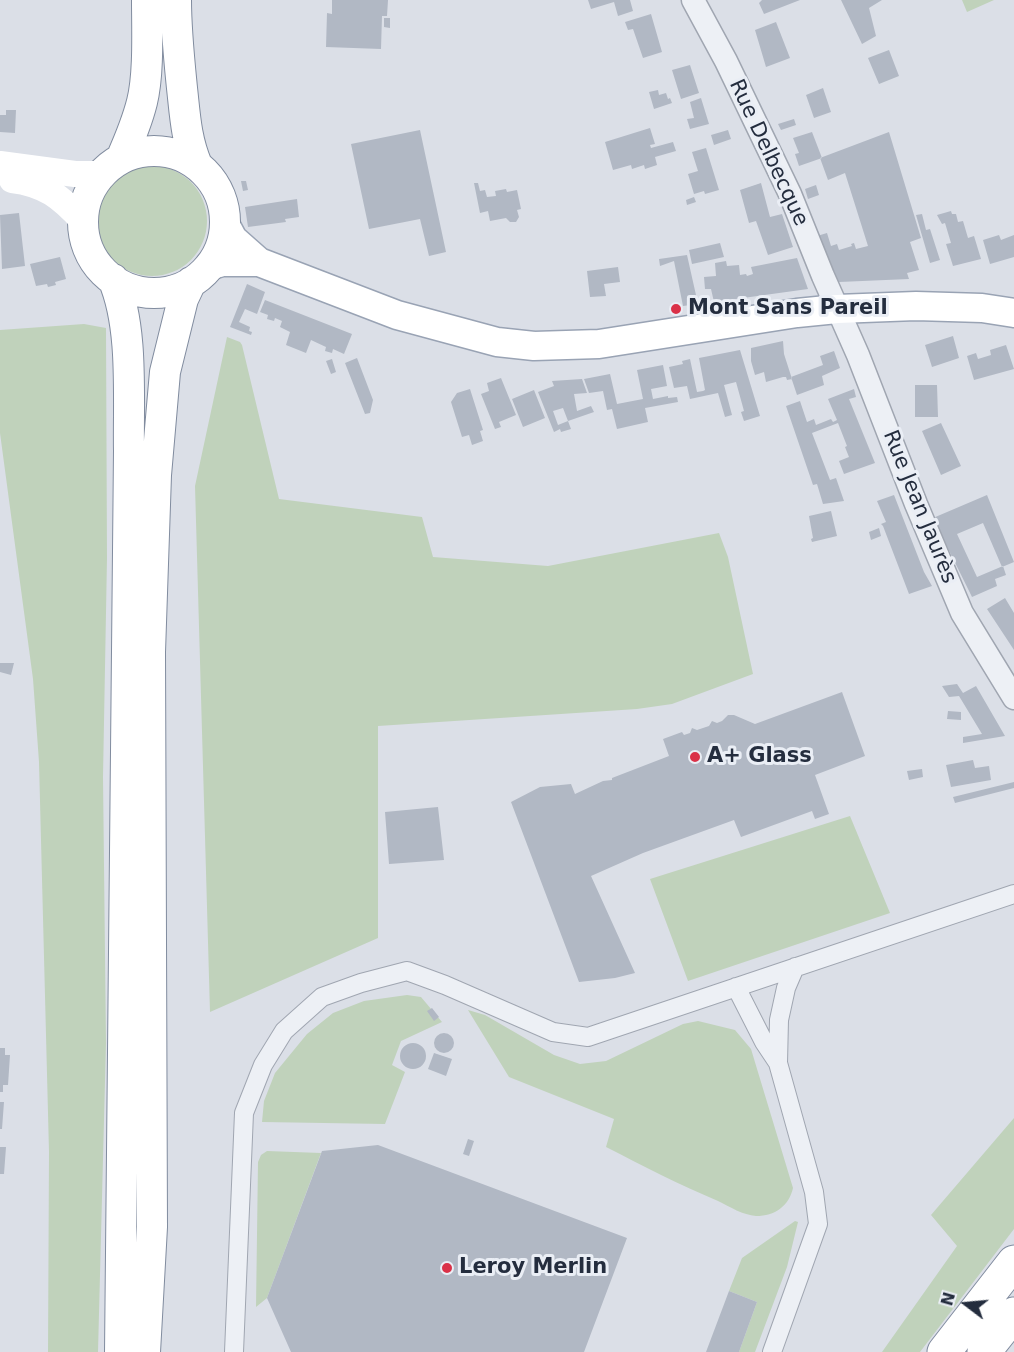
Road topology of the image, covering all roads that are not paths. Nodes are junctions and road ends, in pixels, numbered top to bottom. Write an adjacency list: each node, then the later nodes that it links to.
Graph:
1 (147, 0): 6 (highway)
2 (176, 0): 5 (highway)
3 (693, 0): 15 (street, Rue Delbecque)
4 (0, 164): 6 (main road)
5 (197, 165): 6 (highway); 9 (highway)
6 (111, 167): 8 (highway)
7 (0, 178): 8 (main road)
8 (83, 221): 12 (highway)
9 (225, 224): 10 (main road); 11 (highway)
10 (259, 262): 11 (main road); 15 (main road)
11 (200, 274): 12 (highway); 25 (highway)
12 (113, 279): 24 (highway)
13 (1014, 300): 14 (main road)
14 (982, 308): 15 (main road); 16 (main road)
15 (837, 309): 17 (street, Rue Jean Jaurès)
16 (1014, 314)
17 (1014, 698)
18 (1014, 894): 19 (street)
19 (795, 968): 20 (street); 21 (street)
20 (736, 987): 21 (street); 26 (street)
21 (778, 1063): 27 (street)
22 (1014, 1262): 28 (highway)
23 (1014, 1314): 29 (highway)
24 (120, 1352)
25 (145, 1352)
26 (234, 1352)
27 (772, 1352)
28 (944, 1352)
29 (984, 1352)

